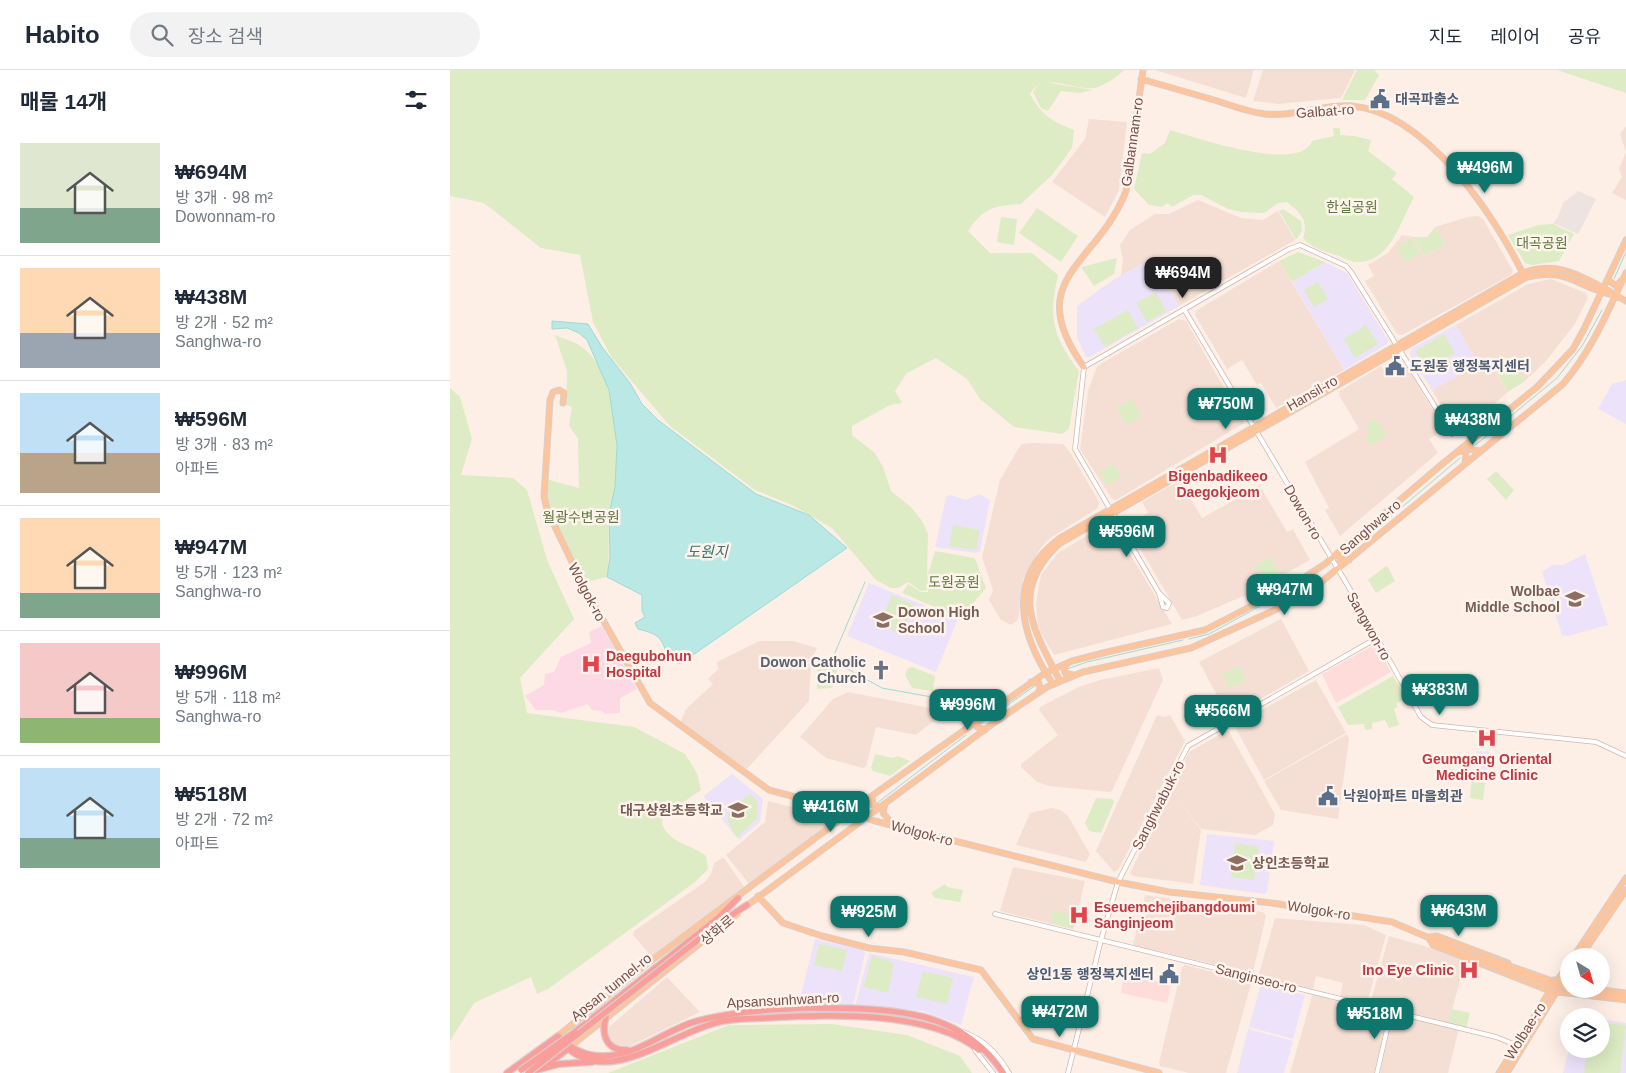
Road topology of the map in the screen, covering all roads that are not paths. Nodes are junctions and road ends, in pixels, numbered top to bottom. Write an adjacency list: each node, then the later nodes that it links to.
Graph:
1 (1143, 70): 2 (main road, Galbannam-ro)
2 (1141, 79): 4 (main road, Galbat-ro); 13 (main road, Galbannam-ro)
3 (1626, 240): 6 (main road, Sanghwa-ro)
4 (1524, 275): 7 (main road, Hansil-ro); 12 (main road, Hansil-ro)
5 (1626, 275): 6 (main road); 9 (main road, Sanghwa-ro)
6 (1608, 280): 7 (main road, Sanghwa-ro); 8 (main road)
7 (1603, 291): 8 (main road, Hansil-ro); 9 (main road, Hansil-ro); 17 (main road, Sanghwa-ro)
8 (1611, 292): 9 (main road, Hansil-ro)
9 (1617, 296): 10 (main road); 18 (main road, Sanghwa-ro)
10 (1626, 301)
11 (1184, 309): 12 (street); 13 (street); 15 (street, Dowon-ro)
12 (1398, 346): 15 (main road, Hansil-ro); 16 (street)
13 (1084, 367): 21 (street)
14 (563, 403): 43 (main road, Wolgok-ro)
15 (1254, 429): 21 (main road, Hansil-ro); 23 (street, Dowon-ro)
16 (1452, 434)
17 (1471, 441): 18 (main road); 19 (main road, Sanghwa-ro)
18 (1480, 451): 20 (main road, Sanghwa-ro)
19 (1458, 452): 20 (main road); 22 (main road, Sanghwa-ro)
20 (1465, 463): 24 (main road, Sanghwa-ro)
21 (1110, 512): 28 (street); 31 (main road, Hansil-ro); 32 (main road, Hansil-ro)
22 (1342, 552): 23 (main road, Sanghwa-ro); 24 (main road)
23 (1330, 560): 25 (street, Sangwon-ro); 26 (main road, Sanghwa-ro)
24 (1350, 560): 25 (main road, Sanghwa-ro)
25 (1338, 570): 27 (main road, Sanghwa-ro); 29 (street, Sangwon-ro)
26 (1314, 572): 27 (main road); 30 (main road, Sanghwa-ro)
27 (1320, 583): 33 (main road, Sanghwa-ro)
28 (1160, 593)
29 (1377, 638): 40 (street, Sangwon-ro); 49 (street, Sanghwabuk-ro)
30 (1070, 662): 31 (main road, Sanghwa-ro); 33 (main road)
31 (1054, 669): 32 (main road, Sanghwa-ro); 34 (main road, Hansil-ro)
32 (1045, 673): 35 (main road, Sanghwa-ro); 36 (main road, Hansil-ro)
33 (1072, 675): 34 (main road, Sanghwa-ro)
34 (1060, 681): 36 (main road, Sanghwa-ro)
35 (1030, 682): 37 (main road); 38 (main road, Sanghwa-ro)
36 (1053, 684): 37 (main road, Sanghwa-ro)
37 (1038, 693): 39 (main road, Sanghwa-ro)
38 (980, 718): 39 (main road); 41 (main road, Sanghwa-ro)
39 (985, 730): 42 (main road, Sanghwa-ro)
40 (1626, 756)
41 (873, 795): 42 (main road); 43 (main road, Sanghwa-ro)
42 (883, 806): 44 (main road, Sanghwa-ro); 45 (main road)
43 (850, 813): 44 (main road, Wolgok-ro); 46 (main road, 상화로)
44 (865, 818): 47 (main road, 상화로); 49 (main road, Wolgok-ro)
45 (889, 820)
46 (816, 838): 47 (main road); 52 (main road, 상화로)
47 (823, 849): 51 (main road, 상화로)
48 (1626, 878): 58 (main road)
49 (1118, 882): 56 (main road, Wolgok-ro); 57 (street, Sanghwabuk-ro)
50 (1626, 890): 59 (main road)
51 (758, 896): 53 (main road, 상화로); 80 (main road)
52 (738, 898): 55 (highway); 75 (main road, 상화로)
53 (747, 905): 55 (highway); 73 (main road, 상화로)
54 (995, 914): 57 (street, Sanginseo-ro)
55 (720, 920): 85 (highway, Apsan tunnel-ro, bridge); 87 (highway, Apsan tunnel-ro, bridge)
56 (1428, 937): 61 (main road); 63 (main road, Wolgok-ro, bridge); 67 (main road)
57 (1101, 940): 72 (street, Sanginseo-ro); 80 (street, Sanghwabuk-ro)
58 (1579, 948)
59 (1587, 948)
60 (1560, 976): 61 (main road, Wolbae-ro)
61 (1557, 980): 62 (main road); 67 (main road, Wolbae-ro)
62 (1560, 981)
63 (1560, 983)
64 (1610, 989): 69 (main road)
65 (1560, 990): 68 (main road, Wolbae-ro)
66 (1610, 990): 69 (main road)
67 (1550, 991): 68 (main road); 77 (main road, Wolbae-ro)
68 (1557, 992): 71 (main road); 97 (main road, Wolbae-ro)
69 (1626, 992)
70 (1610, 994): 71 (main road, Wolgok-ro)
71 (1626, 998)
72 (1391, 1012): 77 (street, Sanginseo-ro); 95 (street)
73 (606, 1017): 76 (highway); 79 (main road, 상화로)
74 (951, 1031): 76 (highway, Apsansunhwan-ro); 83 (highway, Apsansunhwan-ro); 89 (street); 90 (highway, Apsansunhwan-ro); 91 (highway, Apsansunhwan-ro); 92 (street)
75 (557, 1036): 78 (highway); 79 (highway, Apsansunhwan-ro)
76 (643, 1044): 79 (highway, Apsansunhwan-ro)
77 (1516, 1045): 96 (main road, Wolbae-ro)
78 (542, 1048): 81 (highway); 82 (highway)
79 (569, 1048): 82 (highway); 83 (highway, Apsansunhwan-ro)
80 (1074, 1052): 93 (street, Sanghwabuk-ro); 94 (main road)
81 (534, 1055): 84 (highway); 86 (highway)
82 (553, 1060): 84 (highway)
83 (602, 1061): 84 (highway)
84 (544, 1067): 88 (highway)
85 (519, 1072)
86 (507, 1073)
87 (528, 1073)
88 (535, 1073)
89 (993, 1073)
90 (999, 1073)
91 (1003, 1073)
92 (1008, 1073)
93 (1068, 1073)
94 (1160, 1073)
95 (1377, 1073)
96 (1499, 1073)
97 (1507, 1073)

